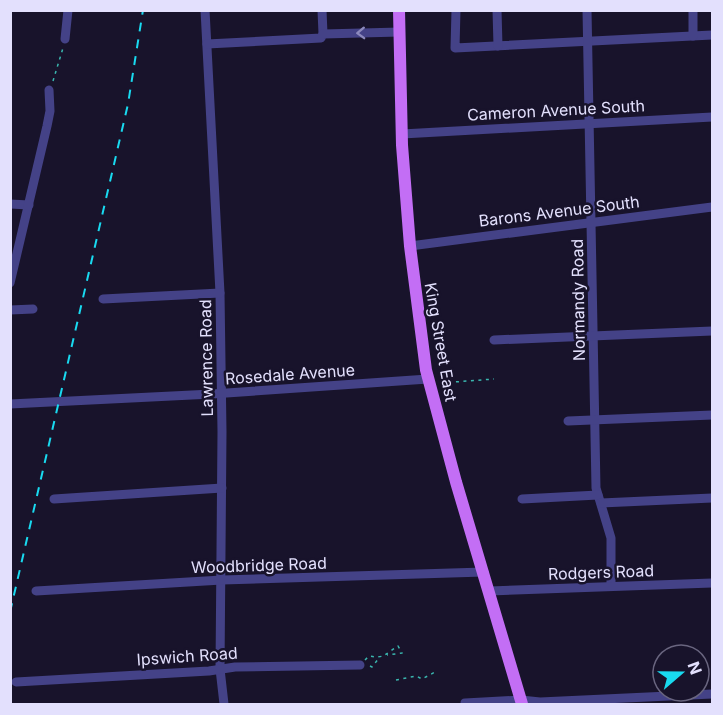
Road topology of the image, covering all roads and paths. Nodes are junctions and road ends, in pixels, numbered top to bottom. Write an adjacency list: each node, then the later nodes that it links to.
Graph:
1 (57, 10): 9 (street)
2 (205, 10): 16 (street, Lawrence Road)
3 (322, 10): 11 (street)
4 (399, 10): 10 (main road, King Street East)
5 (456, 10): 17 (street)
6 (497, 10): 17 (street)
7 (587, 10): 15 (street, Normandy Road)
8 (693, 10): 13 (street)
9 (68, 11): 14 (street)
10 (400, 32): 11 (street, one-way to 11); 21 (main road, King Street East)
11 (322, 34): 16 (street)
12 (712, 35): 13 (street)
13 (693, 36): 15 (street)
14 (65, 39): 18 (path)
15 (587, 42): 17 (street); 20 (street, Normandy Road)
16 (207, 44): 28 (street, Lawrence Road)
17 (498, 46)
18 (49, 90): 23 (street)
19 (712, 117): 20 (street, Cameron Avenue South)
20 (590, 123): 21 (street, Cameron Avenue South); 25 (street, Normandy Road)
21 (402, 134): 26 (main road, King Street East)
22 (10, 204): 23 (street)
23 (29, 205): 27 (street)
24 (712, 207): 25 (street, Barons Avenue South)
25 (591, 222): 26 (street, Barons Avenue South); 33 (street, Normandy Road)
26 (410, 246): 36 (main road, King Street East)
27 (10, 283)
28 (220, 293): 29 (street); 37 (street, Lawrence Road)
29 (103, 299)
30 (33, 309): 31 (street)
31 (10, 310)
32 (712, 331): 33 (street)
33 (593, 335): 34 (street); 40 (street, Normandy Road)
34 (494, 340)
35 (494, 379): 36 (path)
36 (434, 381): 37 (street, Rosedale Avenue); 47 (main road, King Street East)
37 (221, 393): 38 (street, Rosedale Avenue); 42 (street, Lawrence Road)
38 (10, 404)
39 (712, 415): 40 (street)
40 (594, 420): 41 (street); 46 (street, Normandy Road)
41 (568, 421)
42 (222, 488): 45 (street); 48 (street, Lawrence Road)
43 (522, 498): 46 (street)
44 (712, 498): 46 (street)
45 (54, 499)
46 (599, 499): 50 (street, Normandy Road)
47 (484, 572): 48 (street, Woodbridge Road); 52 (main road, King Street East)
48 (222, 580): 51 (street, Woodbridge Road); 56 (street, Lawrence Road)
49 (712, 583): 50 (street, Rodgers Road)
50 (611, 586): 52 (street, Rodgers Road)
51 (36, 591)
52 (490, 591): 61 (main road, King Street East)
53 (387, 655): 54 (path)
54 (379, 658): 55 (path); 55 (path)
55 (360, 665): 56 (street, Ipswich Road)
56 (220, 669): 59 (street, Ipswich Road); 62 (street, Lawrence Road)
57 (437, 671): 58 (path)
58 (396, 680)
59 (16, 682)
60 (712, 693): 61 (street)
61 (521, 703): 63 (street)
62 (224, 705)
63 (465, 705)

